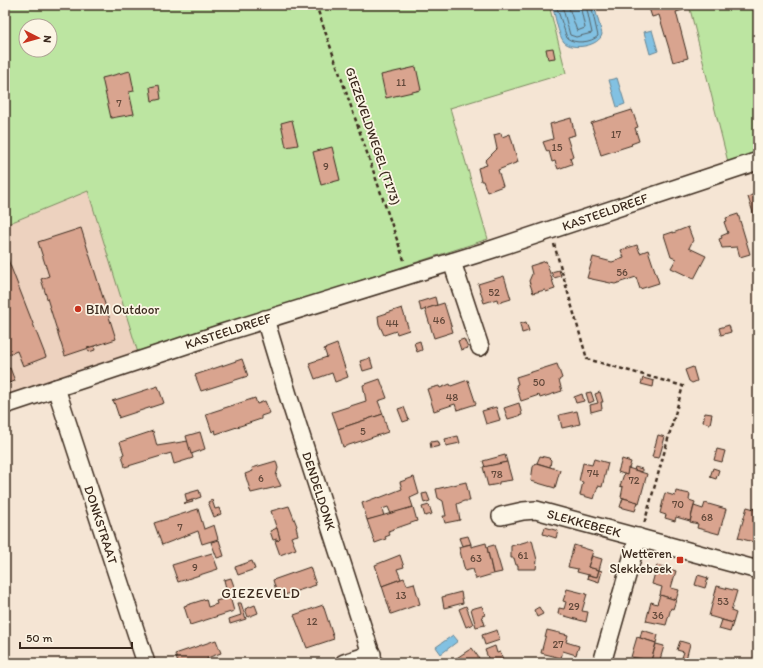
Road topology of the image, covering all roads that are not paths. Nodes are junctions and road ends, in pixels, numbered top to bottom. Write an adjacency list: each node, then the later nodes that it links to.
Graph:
1 (758, 161): 2 (street, KASTEELDREEF)
2 (452, 262): 3 (street, KASTEELDREEF); 4 (street)
3 (265, 319): 5 (street, KASTEELDREEF); 10 (street, DENDELDONK)
4 (480, 347)
5 (56, 388): 6 (street, KASTEELDREEF); 11 (street, DONKSTRAAT)
6 (5, 405)
7 (501, 516): 8 (street, SLEKKEBEEK)
8 (638, 537): 9 (street, SLEKKEBEEK); 13 (street)
9 (758, 570)
10 (373, 659): 12 (street)
11 (146, 663)
12 (344, 663)
13 (602, 663)

